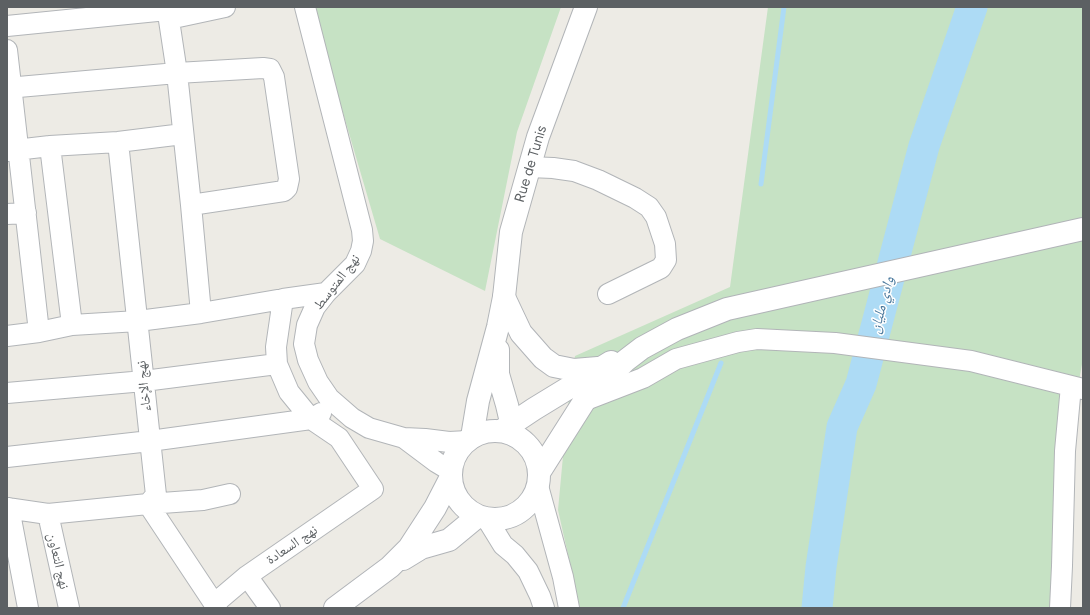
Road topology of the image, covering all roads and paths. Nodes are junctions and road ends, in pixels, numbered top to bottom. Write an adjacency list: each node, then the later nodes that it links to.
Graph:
1 (225, 7): 4 (street)
2 (305, 7): 17 (street, نهج المتوسط)
3 (586, 7): 13 (main road, Rue de Tunis)
4 (168, 12): 5 (street); 7 (street)
5 (7, 26)
6 (7, 50): 8 (street)
7 (177, 73): 8 (street); 9 (street); 14 (street)
8 (9, 88): 12 (street)
9 (183, 134): 10 (street); 14 (street)
10 (118, 142): 11 (street); 22 (street, نهج الإخاء)
11 (50, 146): 12 (street); 23 (street)
12 (13, 151): 15 (street)
13 (529, 167): 18 (street); 19 (main road, Rue de Tunis)
14 (191, 205): 21 (street)
15 (16, 213): 25 (street)
16 (1083, 229): 27 (main road)
17 (326, 293): 20 (street); 34 (street, نهج المتوسط)
18 (608, 294)
19 (504, 296): 24 (main road, Rue de Tunis); 29 (main road)
20 (283, 299): 21 (street); 28 (street)
21 (201, 313): 22 (street)
22 (138, 321): 23 (street); 30 (street, نهج الإخاء)
23 (72, 325): 25 (street)
24 (498, 327): 36 (main road); 38 (main road)
25 (39, 332): 26 (street)
26 (7, 336)
27 (642, 348): 29 (main road); 33 (main road)
28 (277, 364): 30 (street); 35 (street)
29 (602, 368): 36 (main road)
30 (144, 381): 32 (street); 39 (street, نهج الإخاء)
31 (1077, 388): 33 (street); 57 (street)
32 (7, 393)
33 (585, 400): 42 (main road)
34 (335, 403): 35 (street); 37 (street, نهج المتوسط)
35 (311, 419): 39 (street); 49 (street, نهج السعادة)
36 (509, 430): 38 (main road); 42 (main road)
37 (404, 438): 38 (street); 41 (street)
38 (470, 439): 41 (main road)
39 (150, 441): 40 (street); 44 (street, نهج الإخاء)
40 (7, 457)
41 (451, 474): 47 (main road); 48 (main road)
42 (539, 479): 47 (main road); 56 (street)
43 (230, 494): 44 (street)
44 (148, 504): 46 (street); 50 (street)
45 (8, 508): 46 (street); 51 (street)
46 (48, 514): 52 (street, نهج التعاون)
47 (482, 518): 48 (main road); 55 (street)
48 (390, 566): 54 (main road)
49 (248, 576): 50 (street, نهج السعادة); 53 (street)
50 (215, 606)
51 (28, 608)
52 (69, 608)
53 (270, 608)
54 (335, 608)
55 (544, 608)
56 (569, 608)
57 (1060, 608)

